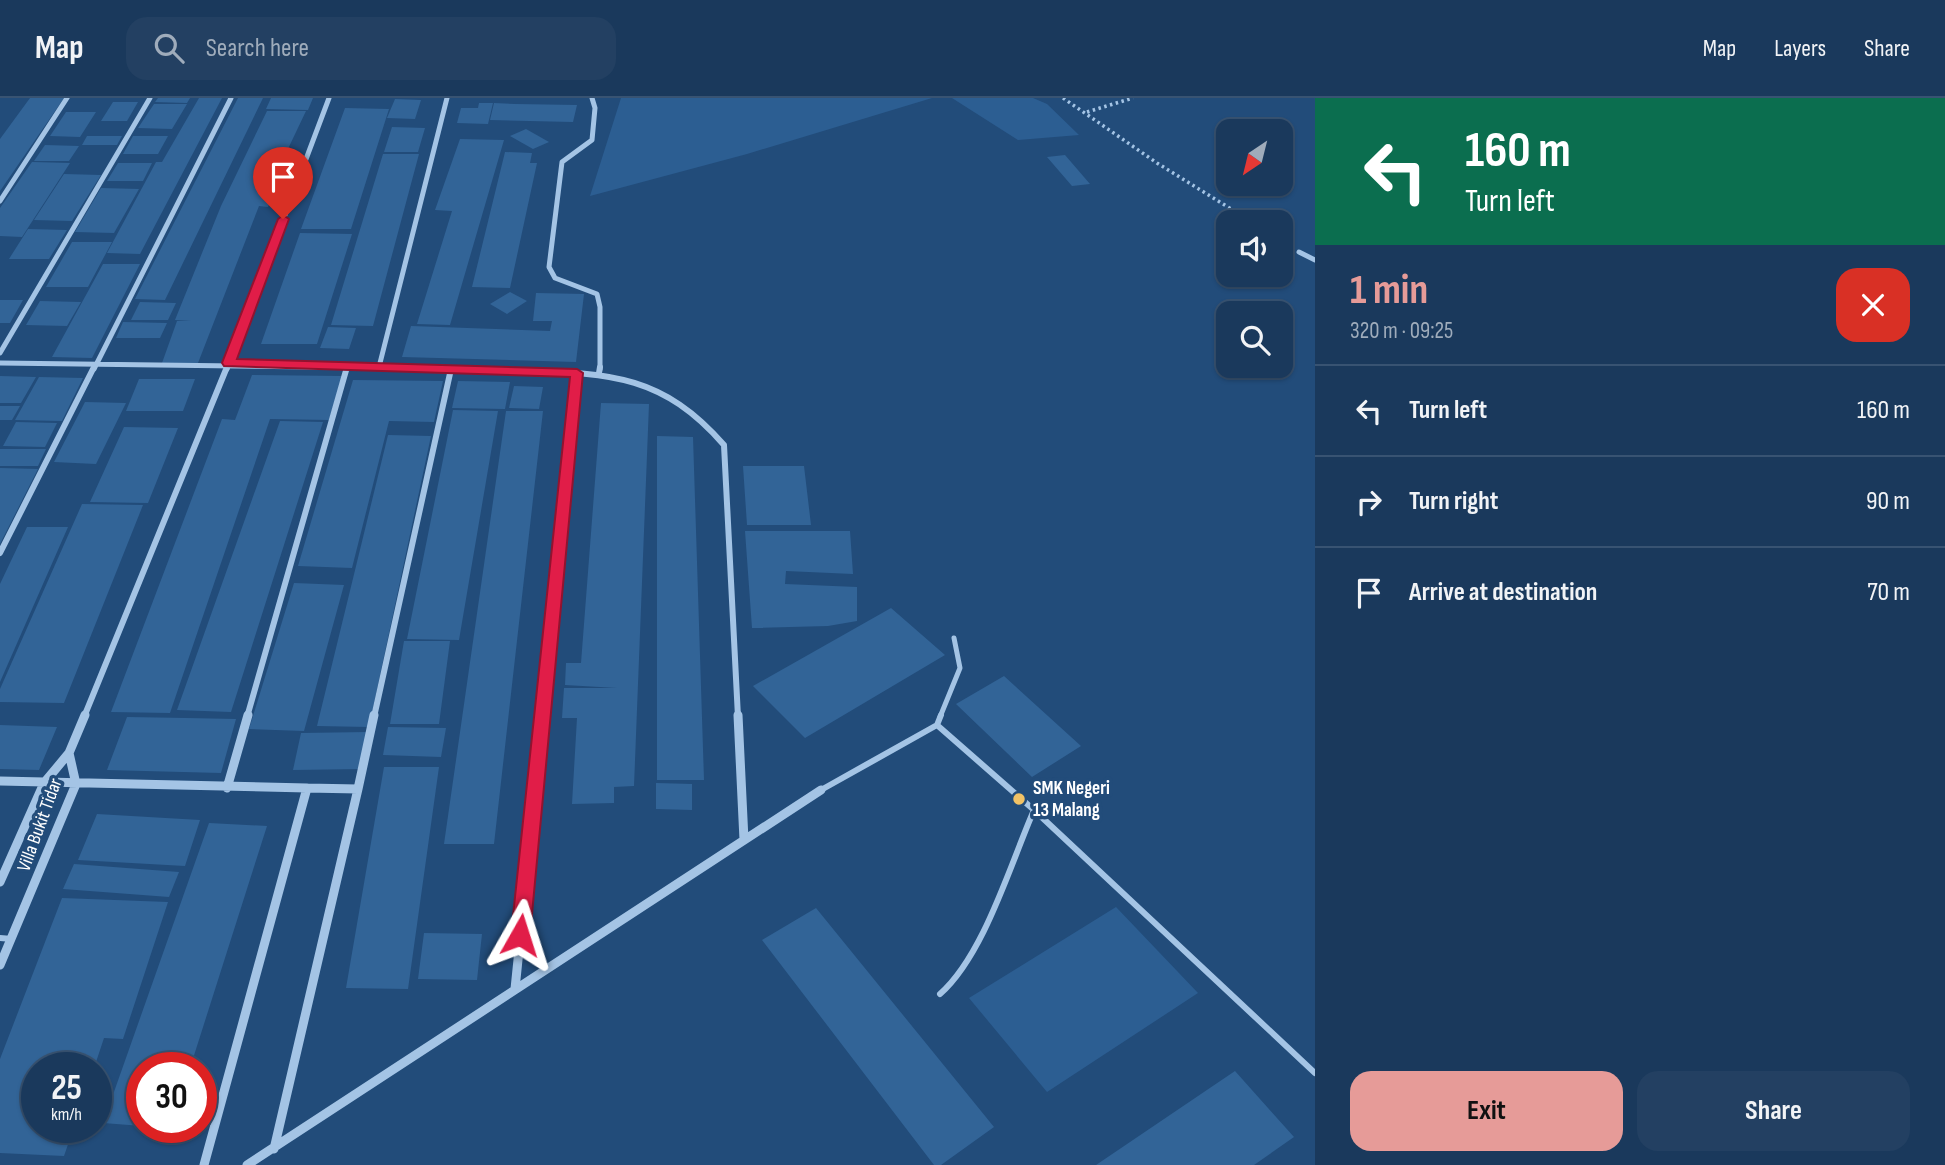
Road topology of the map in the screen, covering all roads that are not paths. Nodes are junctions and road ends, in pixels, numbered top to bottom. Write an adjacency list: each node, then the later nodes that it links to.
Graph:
1 (67, 98): 7 (street)
2 (150, 98): 10 (street)
3 (231, 98): 14 (street)
4 (329, 98): 12 (street)
5 (447, 98): 15 (street)
6 (592, 98): 18 (street)
7 (0, 201)
8 (1299, 252): 9 (street)
9 (1315, 260)
10 (0, 353)
11 (0, 363): 14 (street)
12 (229, 363): 13 (street); 14 (street); 22 (street)
13 (348, 365): 15 (street); 26 (street)
14 (94, 366): 19 (street)
15 (379, 367): 16 (street)
16 (451, 369): 17 (street); 28 (street)
17 (577, 373): 18 (street); 36 (street)
18 (599, 373): 31 (street)
19 (0, 553)
20 (954, 638): 21 (lane)
21 (937, 724): 29 (lane); 30 (lane)
22 (69, 753): 24 (street, Villa Bukit Tidar); 25 (street, Villa Bukit Tidar)
23 (0, 781): 24 (street)
24 (44, 783): 25 (street); 32 (street, Villa Bukit Tidar)
25 (76, 784): 26 (street); 34 (street, Villa Bukit Tidar)
26 (227, 788): 27 (street)
27 (307, 788): 28 (street); 40 (street)
28 (358, 789): 39 (street)
29 (821, 790): 31 (street)
30 (1034, 810): 37 (lane); 38 (lane)
31 (744, 840): 36 (street)
32 (0, 882)
33 (0, 938): 34 (lane)
34 (12, 939): 35 (street, Villa Bukit Tidar)
35 (0, 965)
36 (515, 989): 39 (street)
37 (940, 994)
38 (1315, 1073)
39 (274, 1149): 41 (street)
40 (204, 1165)
41 (247, 1165)

